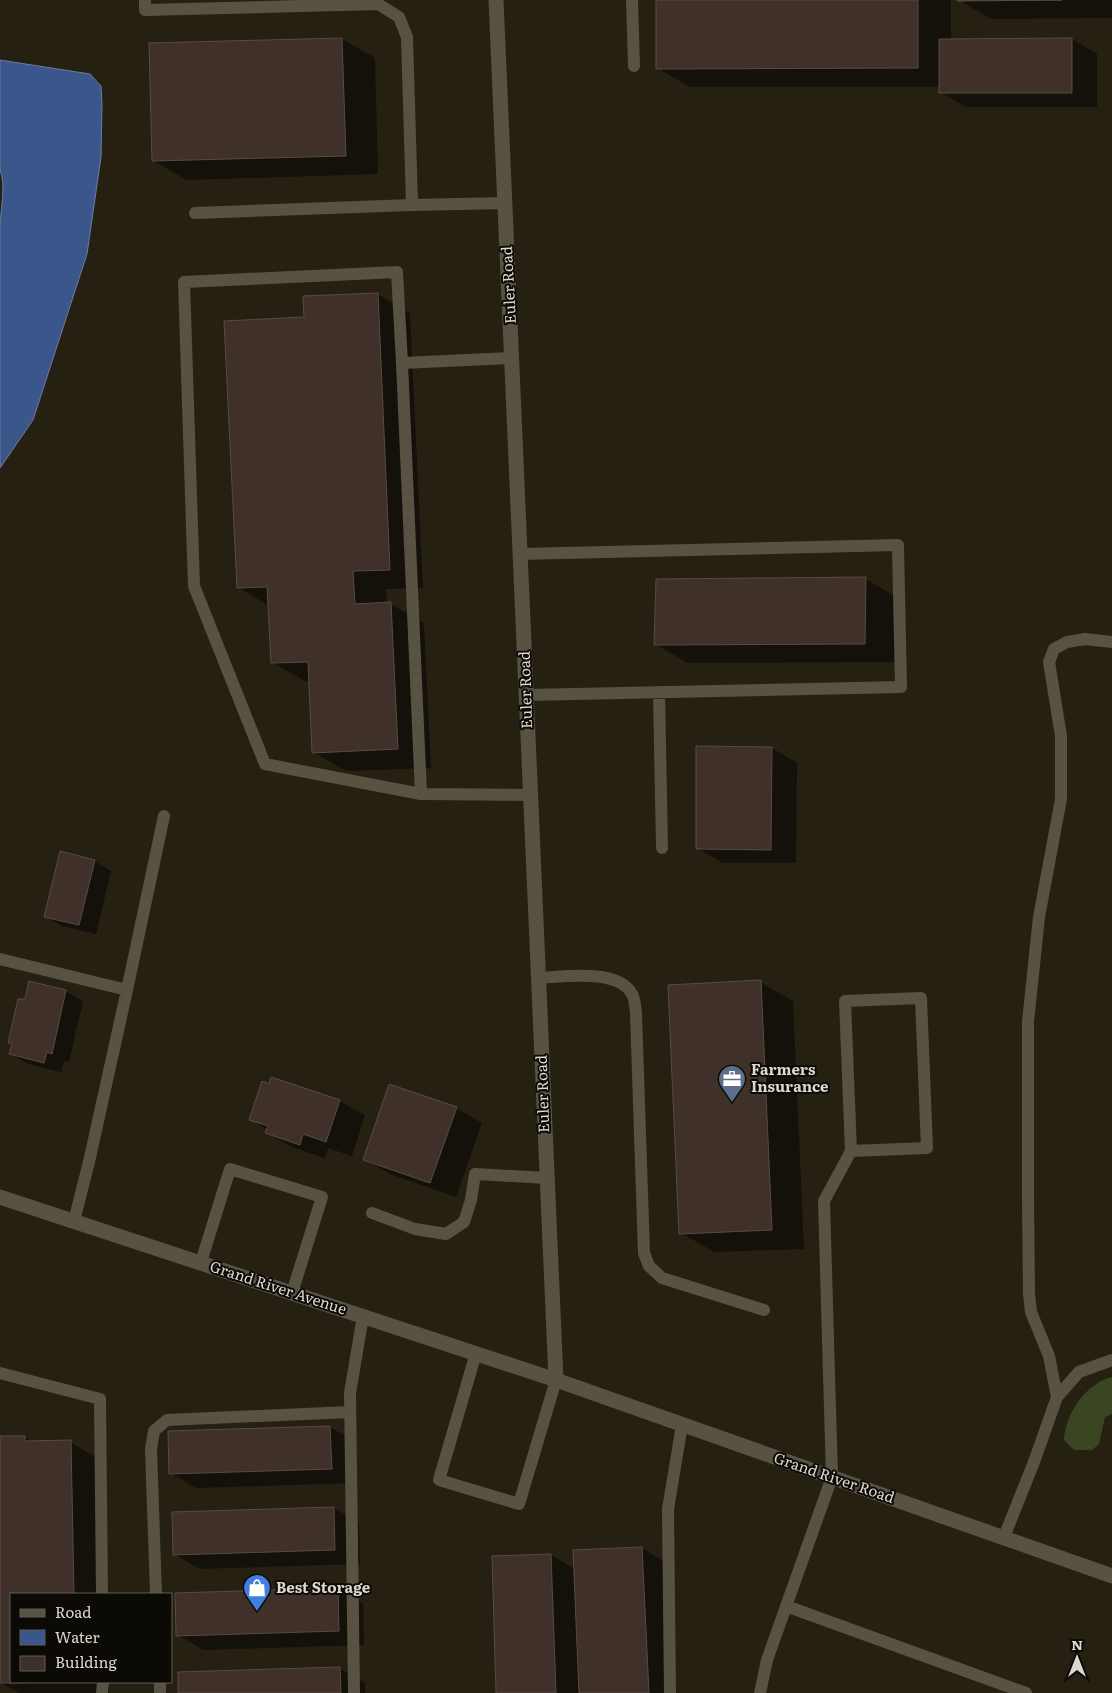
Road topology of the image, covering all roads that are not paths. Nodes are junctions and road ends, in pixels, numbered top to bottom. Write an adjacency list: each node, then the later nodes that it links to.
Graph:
1 (145, 0): 6 (lane)
2 (496, 0): 5 (street, Euler Road)
3 (632, 0): 4 (lane)
4 (634, 66)
5 (505, 203): 6 (lane); 8 (street, Euler Road)
6 (412, 205): 7 (lane)
7 (195, 213)
8 (512, 358): 9 (lane); 10 (street, Euler Road)
9 (402, 363): 14 (lane); 14 (lane)
10 (520, 554): 12 (lane); 13 (street, Euler Road)
11 (1112, 642): 34 (lane)
12 (659, 692): 13 (lane); 17 (lane)
13 (526, 695): 15 (street, Euler Road)
14 (421, 794): 15 (lane)
15 (530, 795): 19 (street, Euler Road)
16 (164, 816): 20 (lane)
17 (662, 848)
18 (0, 959): 20 (lane)
19 (538, 978): 22 (street, Euler Road); 28 (lane)
20 (127, 990): 25 (lane)
21 (851, 1151): 21 (lane); 37 (lane)
22 (547, 1178): 24 (lane); 33 (street, Euler Road)
23 (0, 1197): 25 (street, Grand River Avenue)
24 (372, 1213)
25 (74, 1221): 26 (street, Grand River Avenue)
26 (201, 1262): 27 (street, Grand River Avenue); 27 (lane)
27 (292, 1293): 29 (street, Grand River Avenue)
28 (764, 1310)
29 (363, 1316): 30 (street, Grand River Avenue); 35 (lane)
30 (476, 1353): 33 (street, Grand River Avenue); 33 (lane)
31 (1112, 1360): 34 (lane)
32 (0, 1373): 40 (lane)
33 (556, 1380): 36 (street, Grand River Road)
34 (1056, 1397): 38 (lane)
35 (350, 1412): 41 (lane); 43 (lane)
36 (682, 1425): 37 (street, Grand River Road); 44 (lane)
37 (832, 1477): 38 (street, Grand River Road); 42 (lane)
38 (1004, 1537): 39 (street, Grand River Road)
39 (1112, 1576)
40 (102, 1593)
41 (156, 1593)
42 (786, 1606): 45 (lane); 46 (lane)
43 (354, 1693)
44 (670, 1693)
45 (760, 1693)
46 (1026, 1693)

